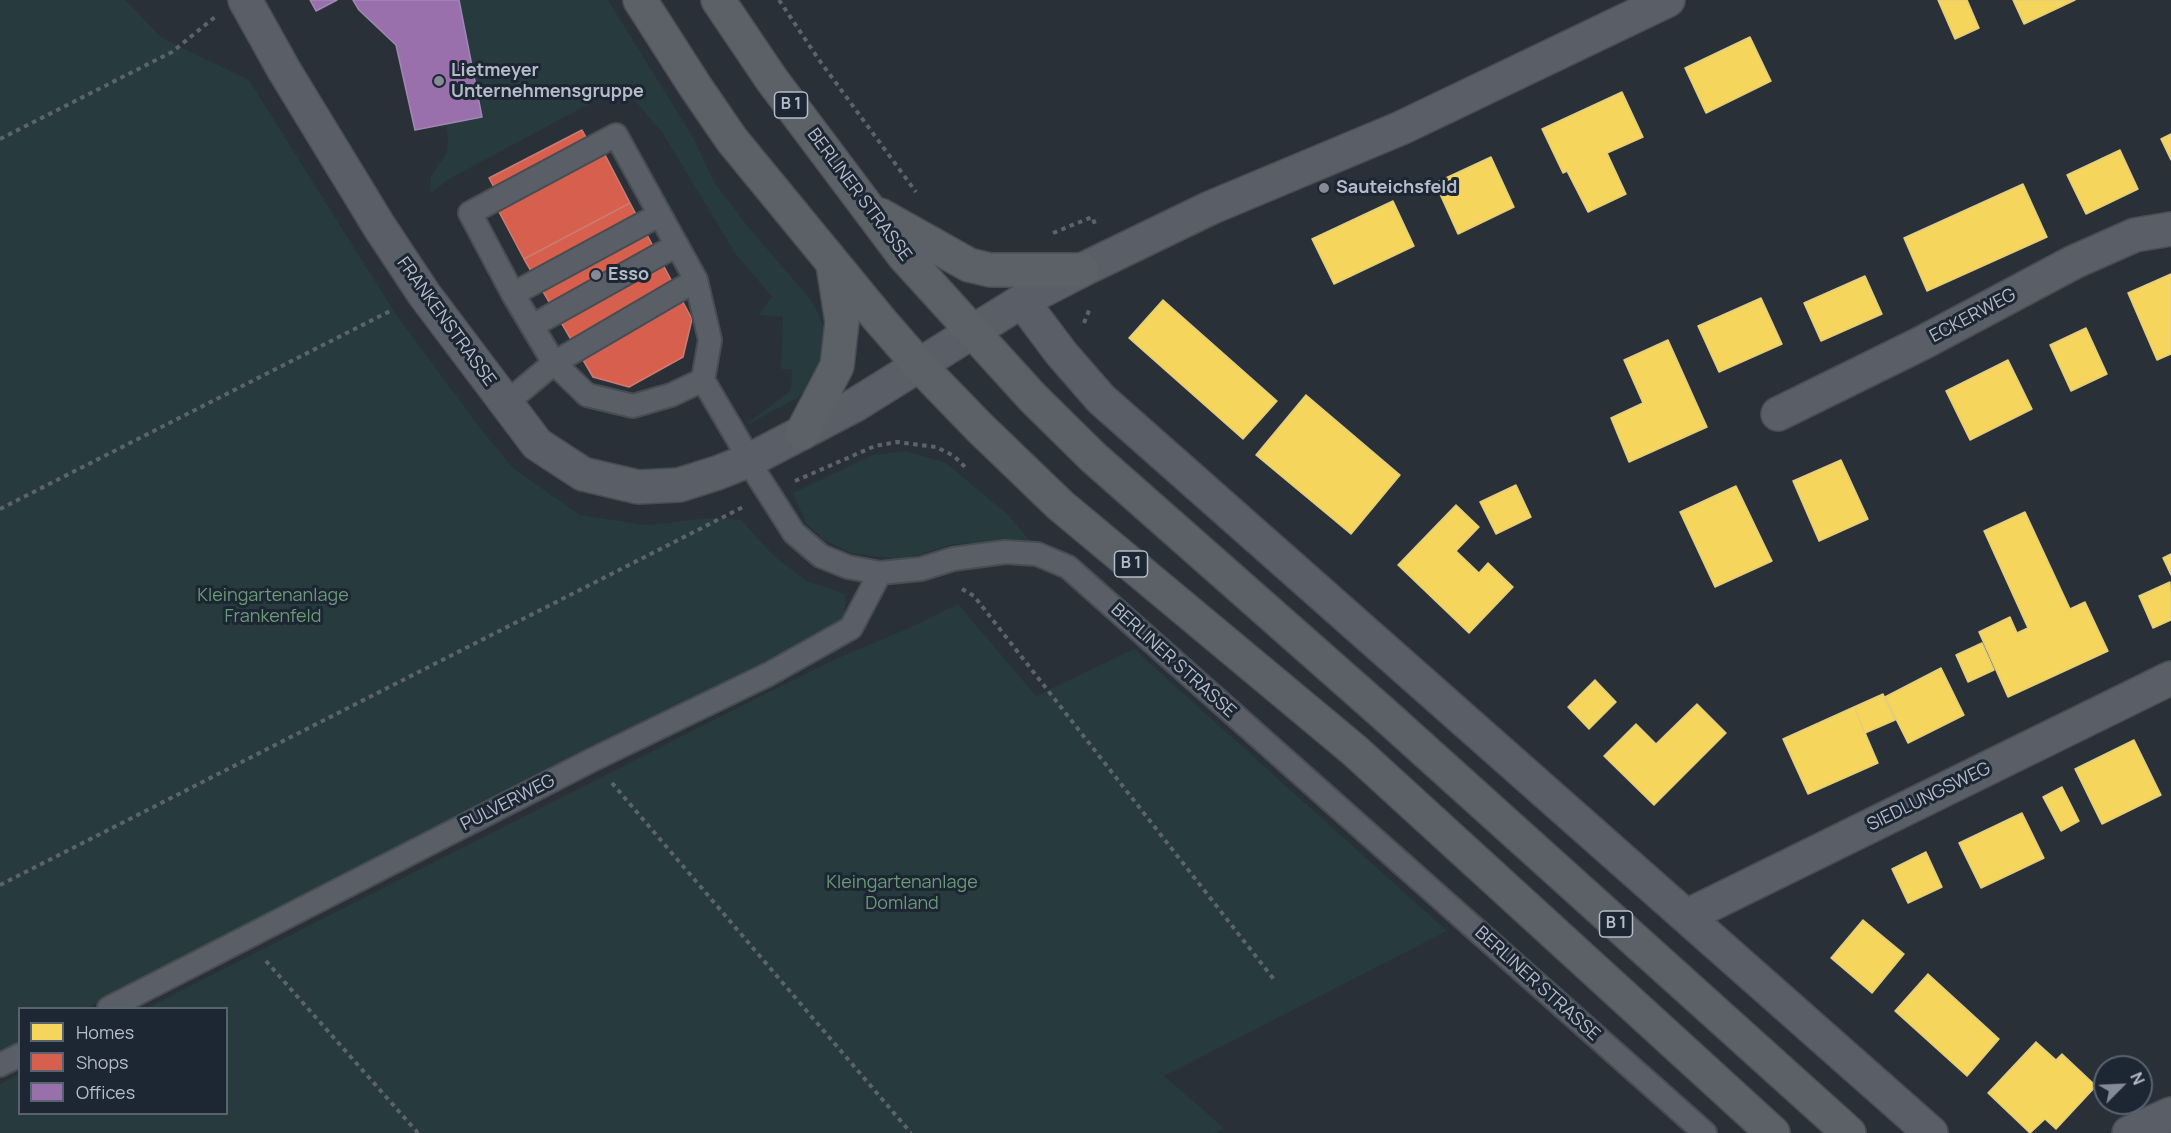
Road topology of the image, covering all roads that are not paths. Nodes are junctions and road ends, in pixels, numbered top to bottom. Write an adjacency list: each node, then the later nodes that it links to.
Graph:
1 (640, 0): 9 (main road, B 1)
2 (718, 0): 5 (main road, BERLINER STRASSE / B 1)
3 (1668, 0): 10 (street)
4 (232, 7): 19 (street, FRANKENSTRASSE)
5 (868, 208): 10 (main road); 15 (main road, BERLINER STRASSE / B 1)
6 (659, 215): 8 (lane); 12 (lane); 12 (lane)
7 (2171, 229): 20 (street, ECKERWEG)
8 (676, 245): 11 (lane); 14 (lane)
9 (832, 263): 17 (main road, B 1); 21 (main road)
10 (1096, 263): 13 (street)
11 (696, 280): 16 (lane); 18 (lane)
12 (513, 294): 14 (lane)
13 (1022, 301): 15 (street); 25 (street)
14 (532, 326): 16 (lane)
15 (973, 332): 17 (street); 32 (main road, B 1)
16 (554, 363): 18 (lane); 19 (lane)
17 (919, 365): 21 (street); 31 (main road, B 1)
18 (703, 380): 22 (lane, BERLINER STRASSE)
19 (505, 404): 22 (street, FRANKENSTRASSE)
20 (1778, 414)
21 (801, 433): 22 (street)
22 (750, 460): 23 (lane, BERLINER STRASSE)
23 (880, 573): 26 (lane, PULVERWEG); 30 (lane, BERLINER STRASSE)
24 (2171, 678): 25 (street, SIEDLUNGSWEG)
25 (1687, 916): 33 (street)
26 (111, 1007)
27 (18, 1056): 28 (lane)
28 (0, 1065)
29 (2171, 1113): 34 (street)
30 (1705, 1133)
31 (1773, 1133)
32 (1849, 1133)
33 (1931, 1133)
34 (2129, 1133)

